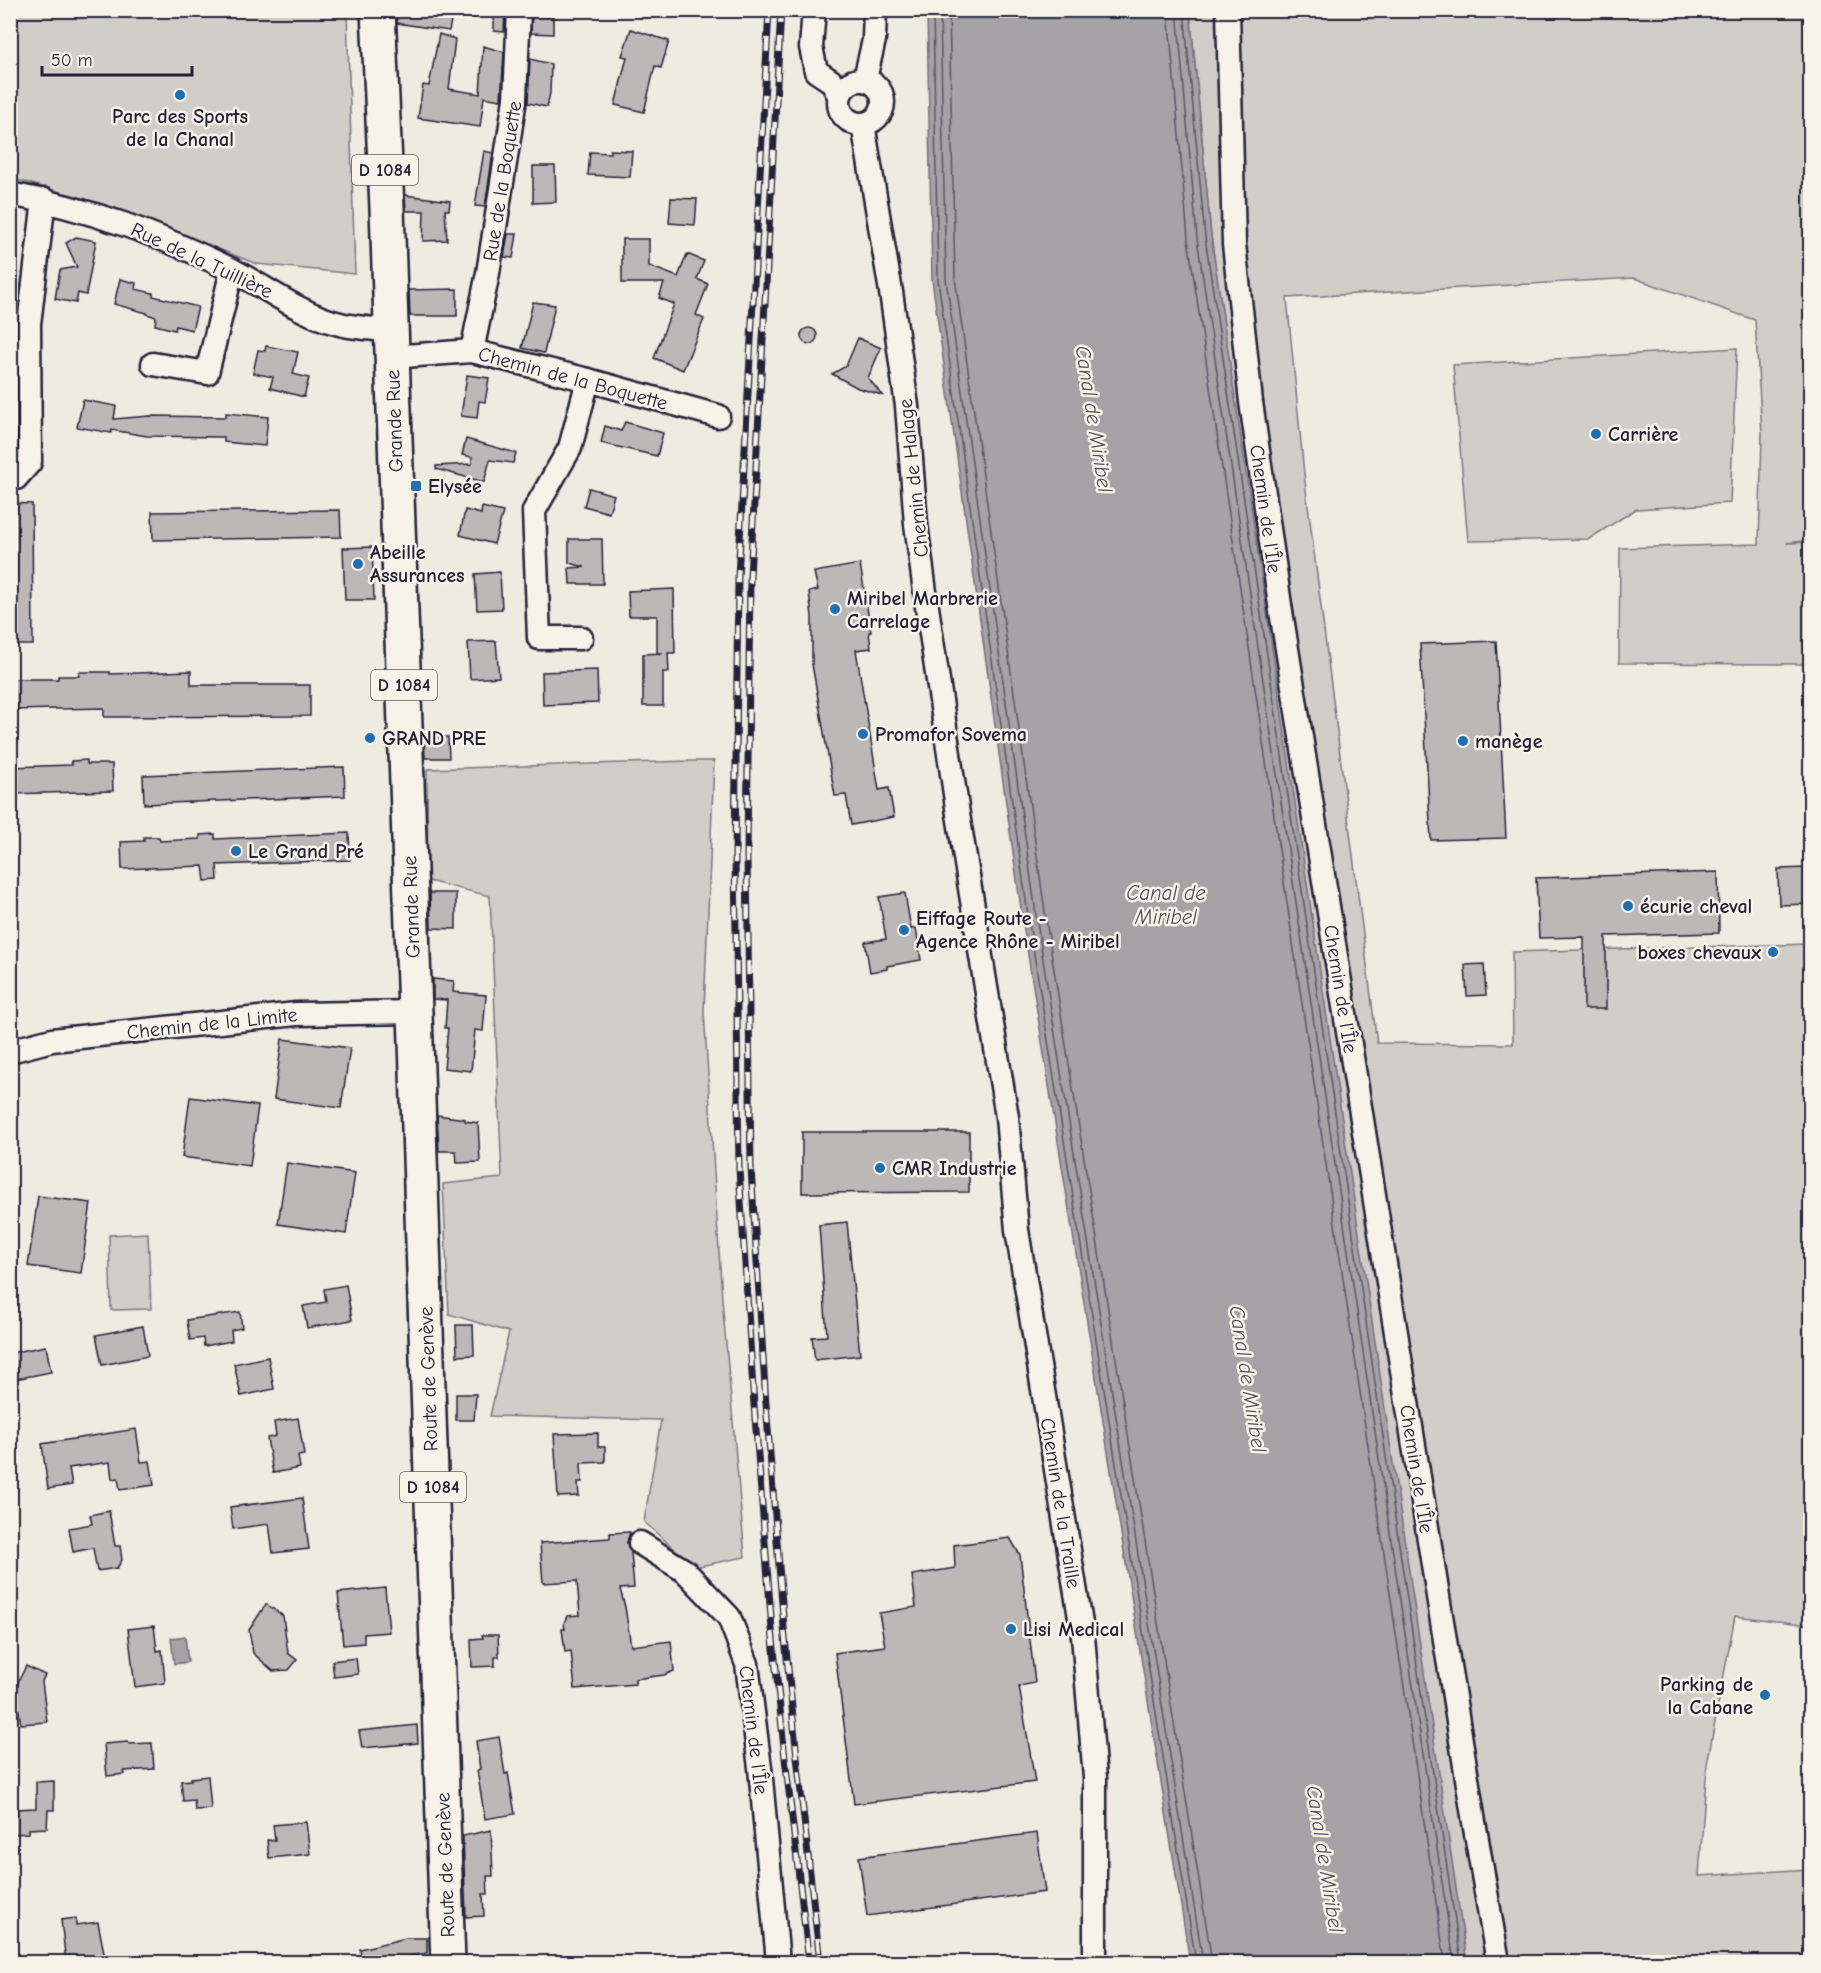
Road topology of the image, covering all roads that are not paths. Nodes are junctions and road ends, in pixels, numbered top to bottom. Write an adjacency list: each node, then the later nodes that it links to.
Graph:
1 (378, 10): 12 (main road, Grande Rue / D 1084)
2 (519, 10): 13 (street, Rue de la Boquette)
3 (814, 10): 7 (street)
4 (875, 10): 6 (street)
5 (1228, 10): 26 (street, Chemin de l'Île)
6 (865, 79): 7 (street); 8 (street)
7 (839, 95): 8 (street)
8 (863, 124): 21 (street, Chemin de Halage)
9 (10, 194): 10 (street, Rue de la Tuillière)
10 (44, 200): 11 (street, Rue de la Tuillière); 17 (street)
11 (232, 270): 12 (street, Rue de la Tuillière); 14 (street)
12 (391, 344): 13 (street, Chemin de la Boquette); 19 (main road, Grande Rue / D 1084)
13 (472, 351): 15 (street, Chemin de la Boquette)
14 (153, 364)
15 (588, 380): 16 (street, Chemin de la Boquette); 18 (street)
16 (718, 416)
17 (10, 478)
18 (581, 638)
19 (416, 1012): 20 (street, Chemin de la Limite); 23 (main road, Route de Genève / D 1084)
20 (10, 1051)
21 (1007, 1117): 25 (street, Chemin de la Traille)
22 (640, 1543): 24 (street, Chemin de l'Île)
23 (448, 1962)
24 (778, 1962)
25 (1095, 1962)
26 (1498, 1962)

